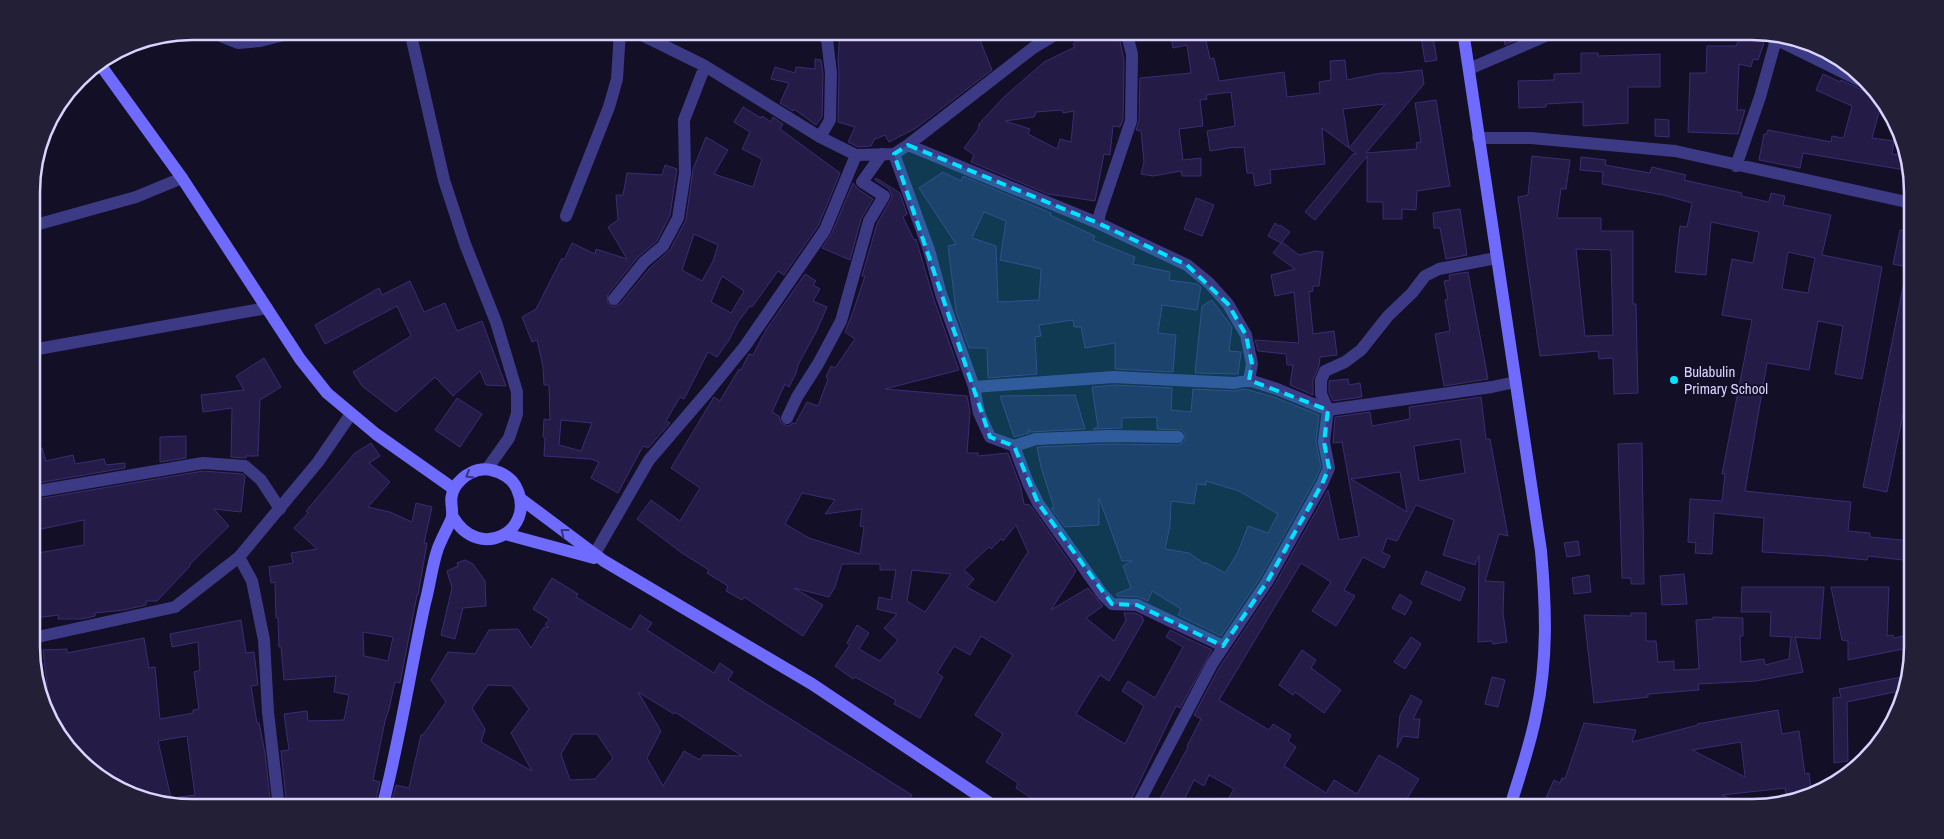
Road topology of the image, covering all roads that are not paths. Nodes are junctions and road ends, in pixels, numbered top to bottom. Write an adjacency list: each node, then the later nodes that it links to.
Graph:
1 (230, 40): 2 (street)
2 (260, 40)
3 (412, 40): 40 (street)
4 (619, 40): 25 (street)
5 (652, 40): 13 (street)
6 (827, 40): 17 (street)
7 (1046, 40): 19 (street)
8 (1128, 40): 26 (street)
9 (1464, 40): 15 (main road)
10 (1536, 40): 15 (street)
11 (1772, 41): 22 (street)
12 (1787, 44): 16 (street)
13 (705, 66): 17 (street); 29 (street)
14 (103, 69): 23 (main road)
15 (1469, 69): 18 (main road)
16 (1850, 76)
17 (820, 137): 21 (street)
18 (1478, 138): 22 (street); 28 (main road)
19 (908, 145): 20 (street); 26 (street)
20 (888, 154): 21 (street); 34 (street); 37 (street)
21 (856, 155): 48 (street)
22 (1736, 166): 24 (street)
23 (182, 178): 27 (street); 30 (main road)
24 (1904, 201)
25 (566, 216)
26 (1098, 223): 32 (street)
27 (40, 224)
28 (1496, 258): 33 (main road); 35 (street)
29 (614, 299)
30 (267, 308): 31 (street); 36 (main road)
31 (40, 349)
32 (1249, 380): 34 (street); 35 (street)
33 (1515, 382): 35 (street); 55 (main road)
34 (974, 387): 39 (street)
35 (1328, 410): 50 (street)
36 (351, 414): 41 (main road); 44 (street)
37 (787, 418)
38 (1178, 436): 39 (street)
39 (1014, 446): 50 (street)
40 (487, 469): 41 (main road, one-way to 41); 43 (main road)
41 (454, 489): 45 (main road)
42 (40, 491): 44 (street)
43 (521, 499): 46 (main road); 48 (main road, one-way to 43)
44 (280, 509): 47 (street)
45 (452, 517): 46 (main road); 52 (main road)
46 (505, 534): 48 (main road)
47 (239, 557): 49 (street); 51 (street)
48 (599, 558): 53 (main road)
49 (40, 638)
50 (1223, 646): 54 (street)
51 (277, 799)
52 (385, 799)
53 (984, 799)
54 (1141, 799)
55 (1513, 799)

